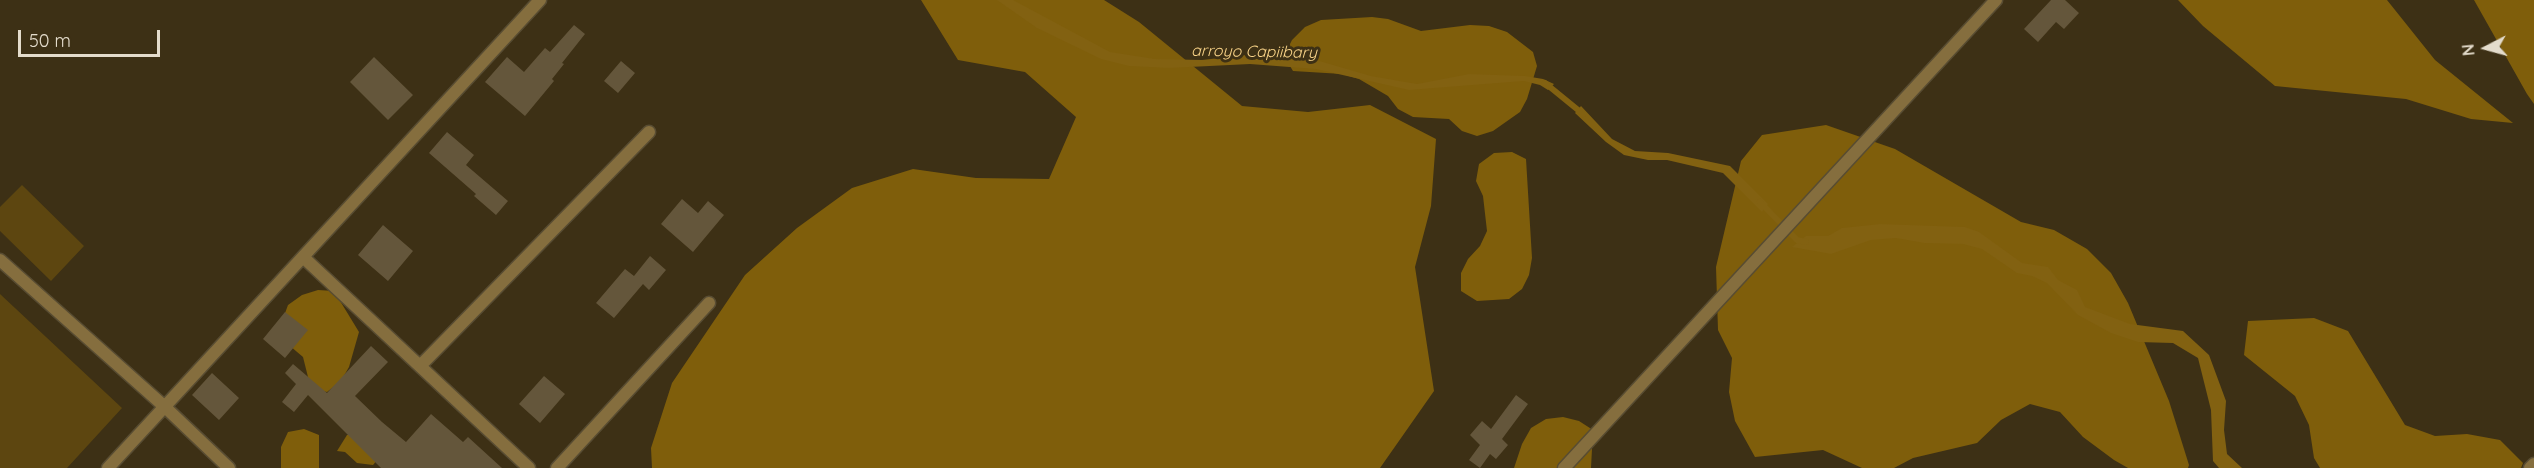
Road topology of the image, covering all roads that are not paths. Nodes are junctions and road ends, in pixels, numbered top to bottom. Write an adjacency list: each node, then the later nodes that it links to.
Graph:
1 (540, 0): 4 (street)
2 (1996, 0): 14 (street)
3 (649, 132): 7 (street)
4 (303, 257): 7 (street); 8 (street)
5 (0, 260): 8 (street)
6 (709, 303): 13 (street)
7 (420, 366): 12 (street)
8 (165, 407): 10 (street); 11 (street)
9 (2534, 464): 15 (street)
10 (108, 468)
11 (229, 468)
12 (529, 468)
13 (557, 468)
14 (1564, 468)
15 (2530, 468)

